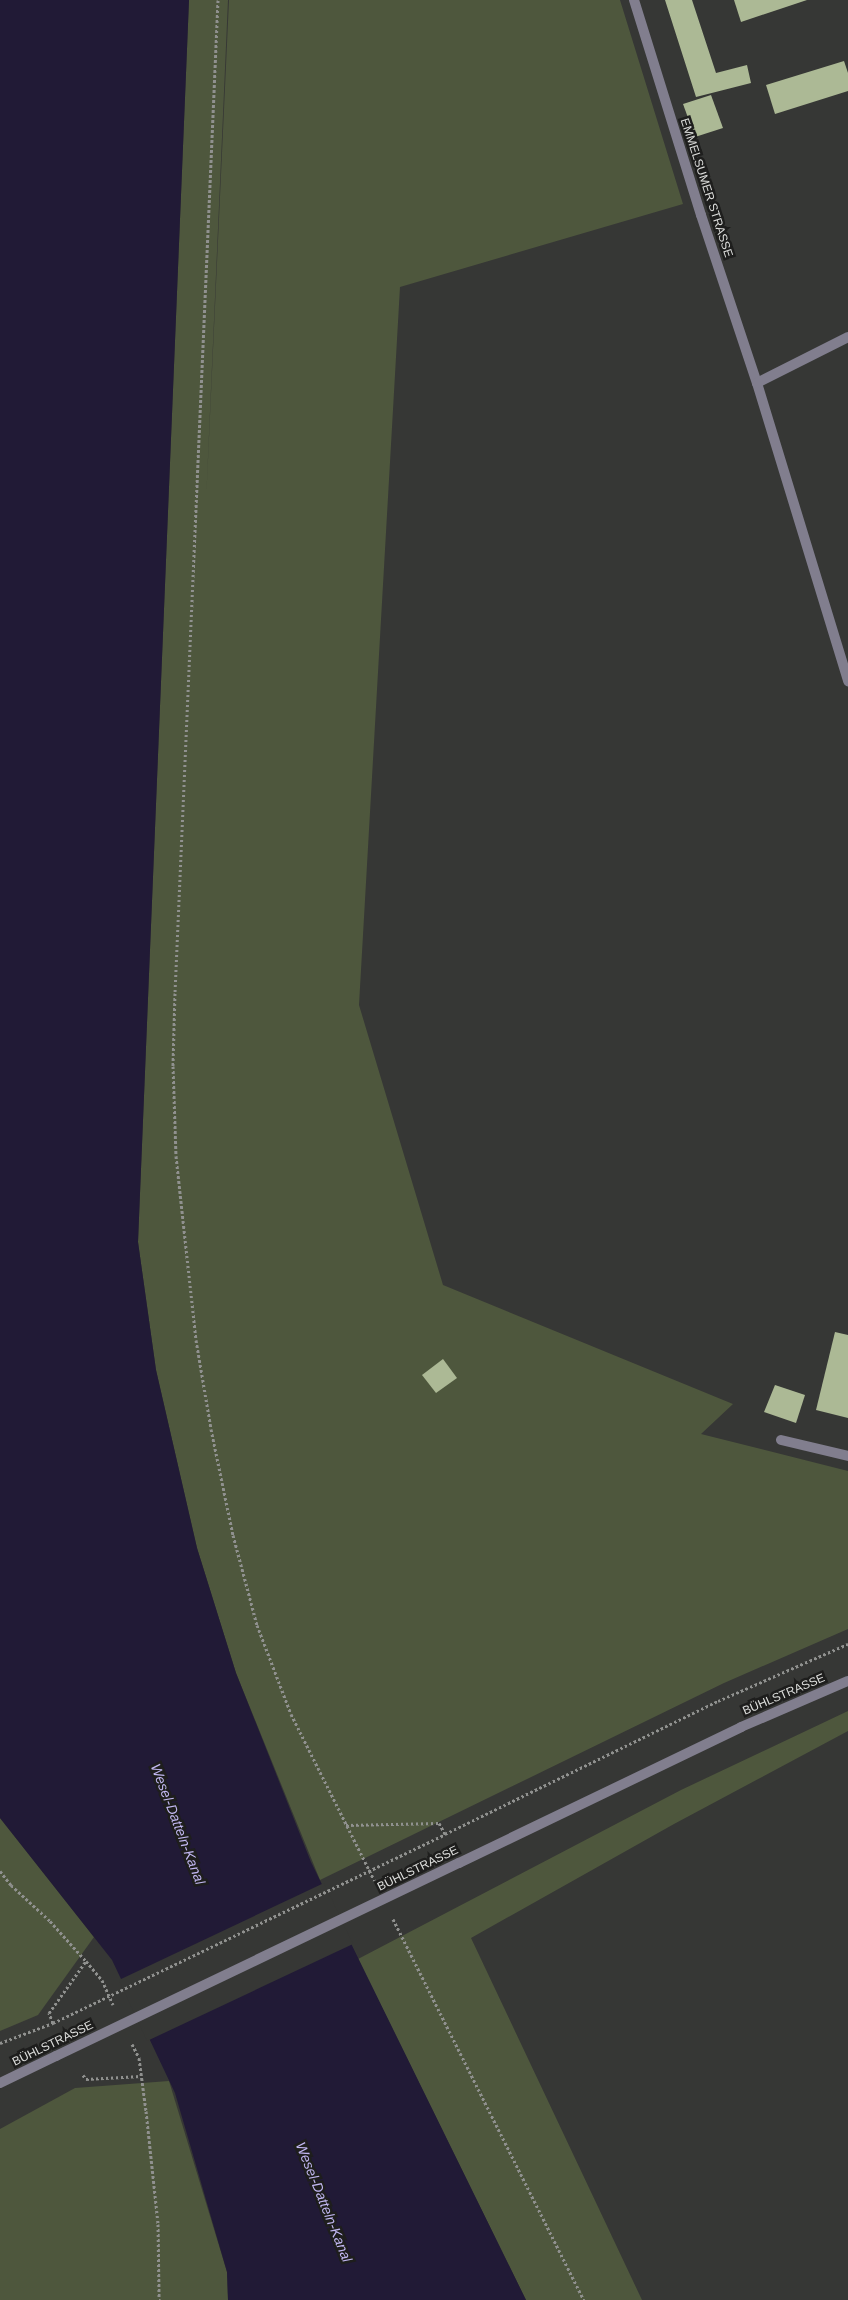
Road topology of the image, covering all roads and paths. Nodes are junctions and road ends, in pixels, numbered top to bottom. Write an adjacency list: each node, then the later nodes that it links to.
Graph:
1 (218, 0): 10 (path)
2 (634, 0): 4 (street, EMMELSUMER STRASSE)
3 (848, 337): 4 (street)
4 (757, 383): 5 (street, EMMELSUMER STRASSE)
5 (848, 681)
6 (781, 1440): 7 (street)
7 (848, 1456)
8 (848, 1644): 12 (path)
9 (848, 1681): 22 (street, BÜHLSTRASSE, bridge)
10 (291, 1714)
11 (346, 1825): 12 (path)
12 (445, 1834): 16 (path, bridge)
13 (0, 1871): 14 (path)
14 (86, 1961): 15 (path); 16 (path)
15 (114, 2006)
16 (52, 2023): 18 (path)
17 (130, 2041): 21 (path)
18 (0, 2043)
19 (468, 2066): 24 (path)
20 (83, 2075): 21 (path)
21 (141, 2076): 23 (path)
22 (0, 2083)
23 (159, 2300)
24 (584, 2300)

